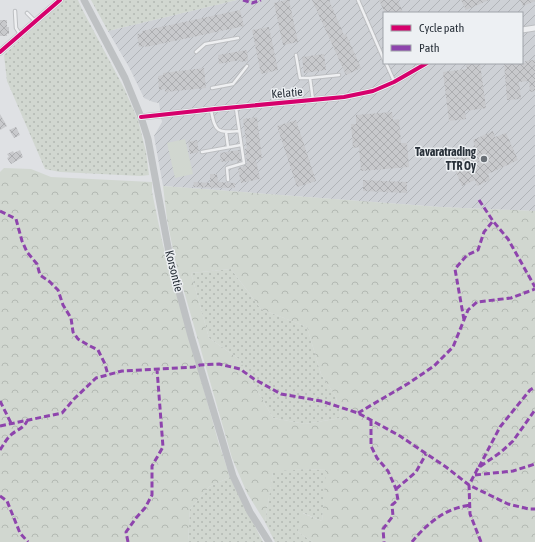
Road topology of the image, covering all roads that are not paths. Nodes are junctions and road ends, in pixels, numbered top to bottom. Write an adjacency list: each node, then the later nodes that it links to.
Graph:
1 (60, 0): 6 (street)
2 (84, 0): 25 (main road, Korsontie)
3 (358, 0): 14 (lane)
4 (15, 11): 9 (lane)
5 (27, 13): 6 (lane)
6 (35, 21): 9 (street)
7 (535, 28): 8 (street)
8 (523, 30)
9 (20, 34): 11 (street)
10 (238, 38): 12 (lane)
11 (0, 52)
12 (196, 52)
13 (296, 55): 19 (lane)
14 (383, 58)
15 (386, 64): 20 (lane)
16 (426, 64): 20 (street, Kelatie)
17 (246, 66): 21 (lane)
18 (339, 75): 19 (lane)
19 (310, 78): 22 (lane)
20 (394, 82): 22 (street, Kelatie)
21 (212, 88)
22 (313, 100): 23 (street, Kelatie)
23 (236, 108): 24 (street, Kelatie); 26 (lane)
24 (210, 110): 25 (street, Kelatie); 27 (lane)
25 (141, 117): 32 (main road, Korsontie)
26 (239, 131): 27 (lane); 28 (lane)
27 (226, 132): 29 (lane)
28 (241, 145): 29 (lane); 31 (lane)
29 (228, 147): 30 (lane)
30 (202, 152)
31 (228, 180)
32 (268, 542)

